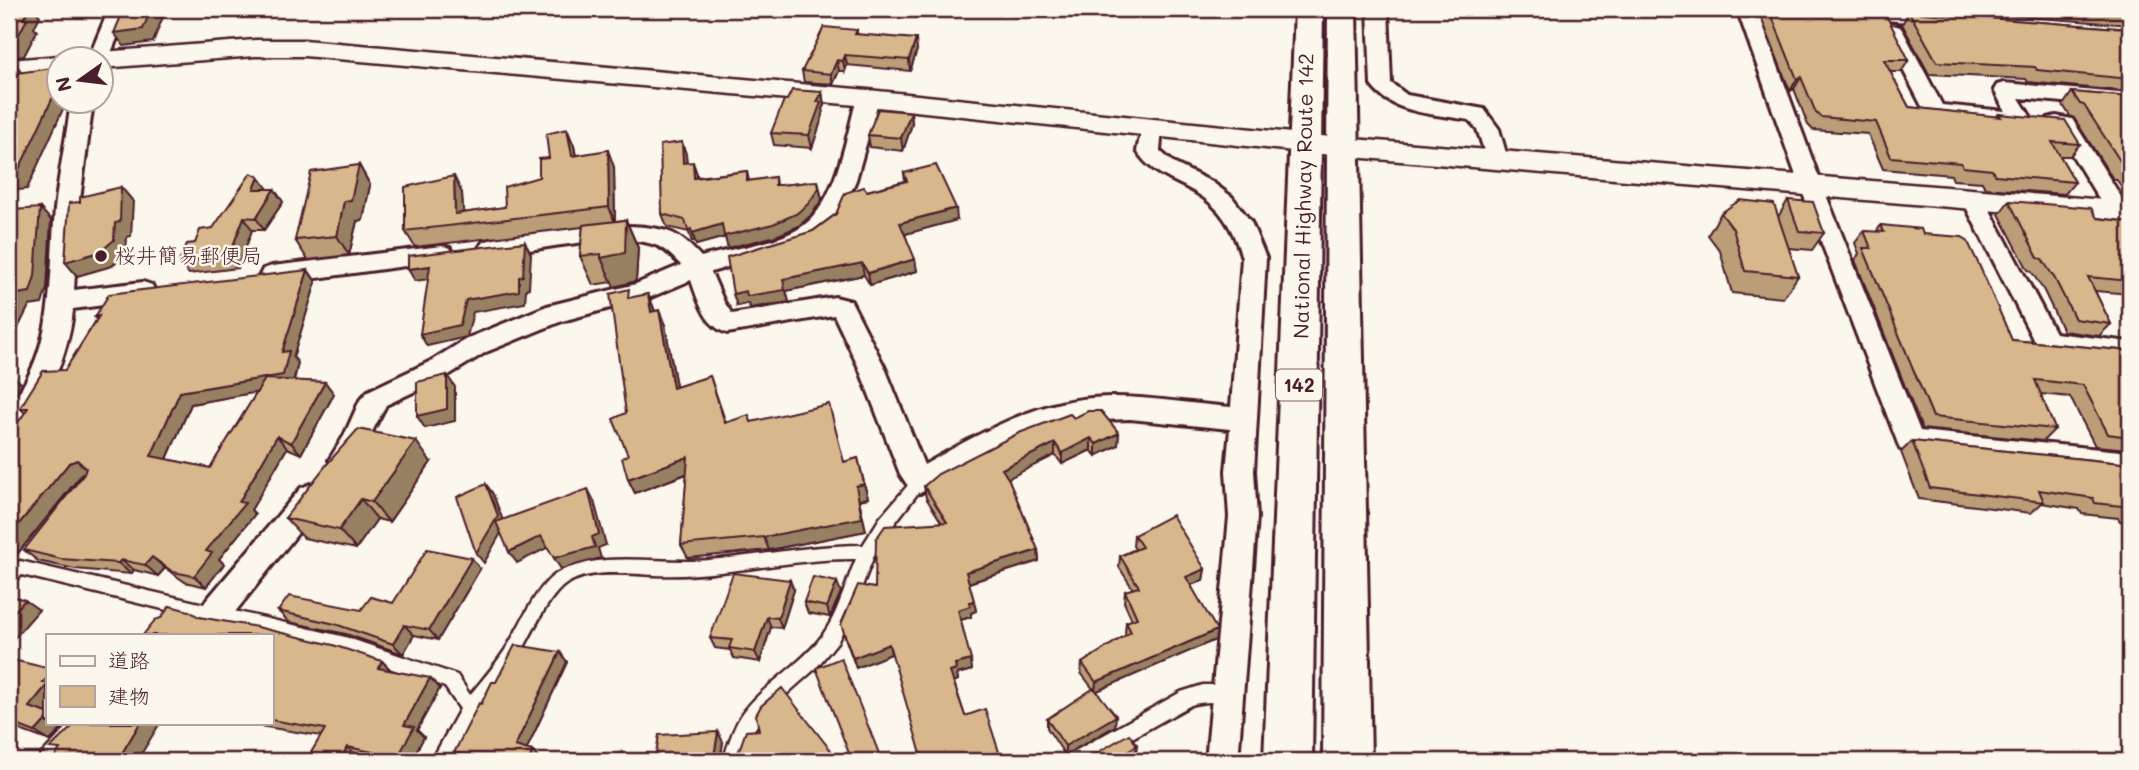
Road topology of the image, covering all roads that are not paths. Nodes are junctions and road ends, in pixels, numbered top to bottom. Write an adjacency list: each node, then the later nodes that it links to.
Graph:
1 (119, 9): 9 (street)
2 (1309, 9): 18 (highway, National Highway Route 142 / 142)
3 (1342, 9): 18 (highway, National Highway Route 142 / 142)
4 (1378, 9): 19 (street)
5 (1747, 9): 20 (street)
6 (1826, 9): 7 (street)
7 (1884, 13): 8 (street); 16 (street)
8 (1960, 20)
9 (104, 46)
10 (116, 59): 13 (street)
11 (46, 65): 12 (street)
12 (9, 68)
13 (868, 98): 17 (street); 23 (street)
14 (2130, 101): 16 (street)
15 (80, 116): 26 (street)
16 (2021, 119): 22 (street)
17 (1151, 128): 18 (street); 28 (street)
18 (1324, 145): 19 (street); 45 (highway, National Highway Route 142 / 142); 46 (highway, National Highway Route 142 / 142)
19 (1497, 160): 20 (street)
20 (1811, 186): 21 (street); 30 (street)
21 (1973, 199): 22 (street); 27 (street)
22 (2124, 212)
23 (698, 269): 24 (street); 31 (street); 35 (street)
24 (254, 277)
25 (172, 287): 26 (street)
26 (62, 301): 29 (street)
27 (2130, 352)
28 (1244, 419): 31 (street); 37 (street)
29 (9, 424)
30 (2130, 463)
31 (920, 481): 32 (lane)
32 (866, 552): 38 (lane); 42 (lane)
33 (19, 567): 34 (lane)
34 (177, 603): 35 (lane); 36 (lane)
35 (216, 612): 38 (lane)
36 (160, 625)
37 (1226, 693): 43 (lane); 44 (street)
38 (469, 709): 41 (lane)
39 (81, 724): 40 (lane)
40 (47, 761)
41 (443, 761)
42 (732, 761)
43 (1074, 761)
44 (1222, 761)
45 (1288, 761)
46 (1347, 761)

